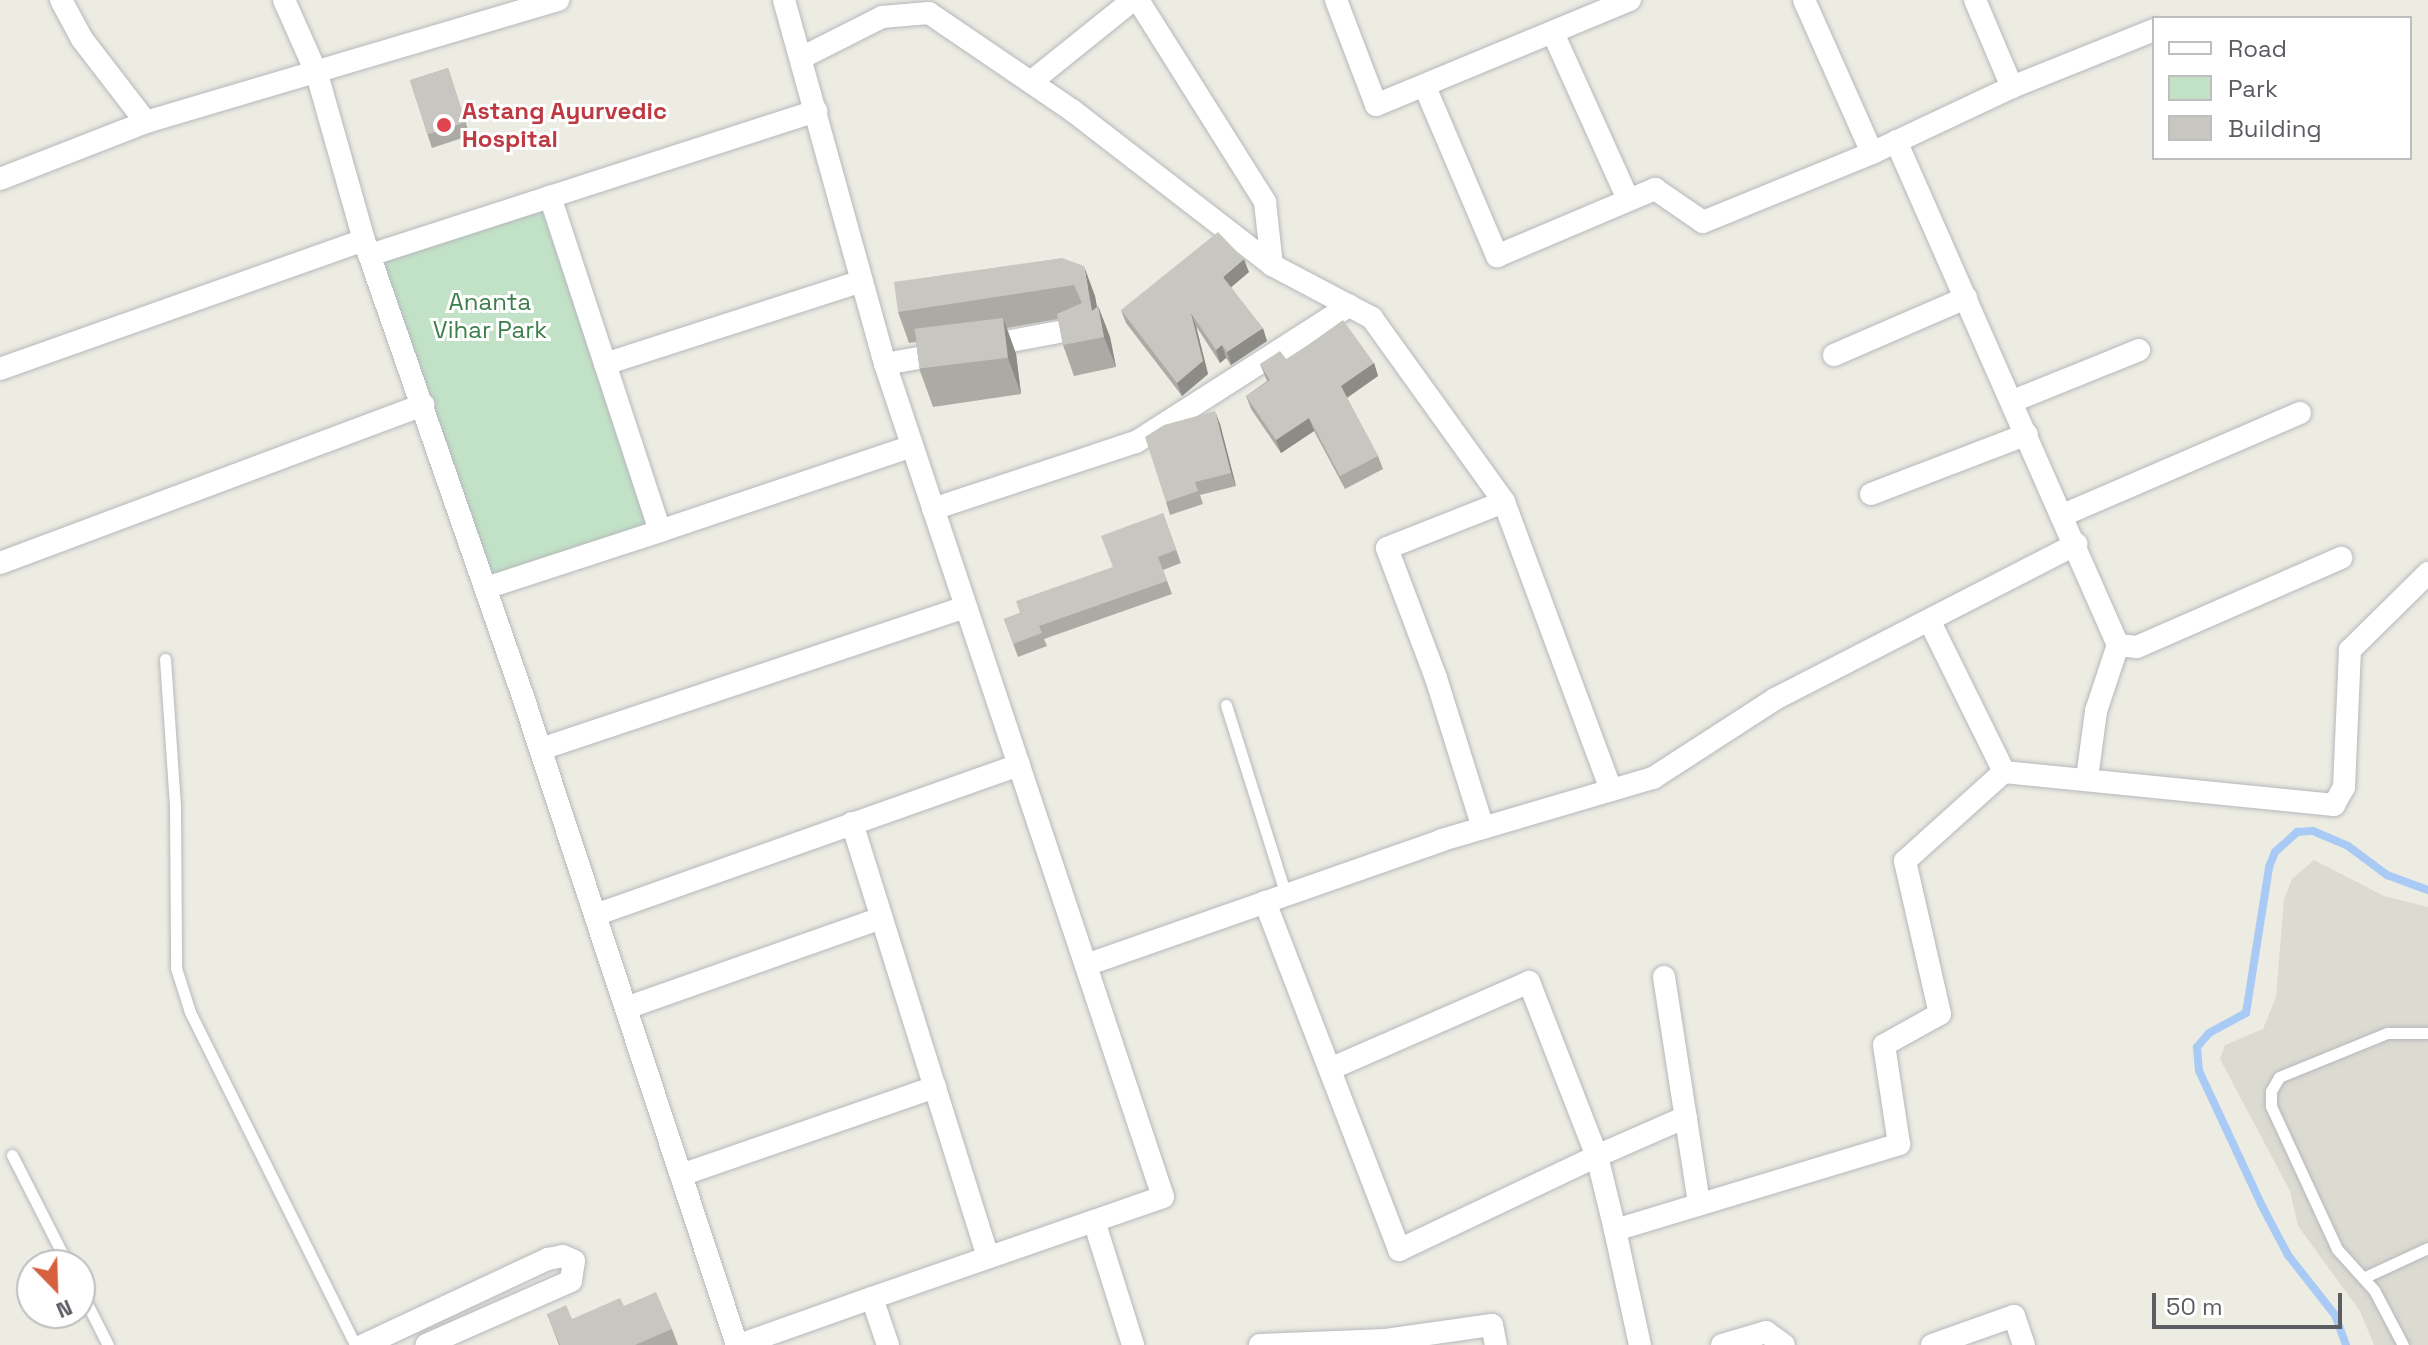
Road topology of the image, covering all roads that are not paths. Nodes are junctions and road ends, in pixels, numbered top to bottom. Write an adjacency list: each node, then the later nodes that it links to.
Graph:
1 (61, 0): 19 (street)
2 (284, 0): 14 (street)
3 (558, 0): 14 (street)
4 (784, 0): 13 (street)
5 (1135, 0): 15 (street); 26 (street)
6 (1336, 0): 16 (street)
7 (1630, 0): 10 (street)
8 (1804, 0): 21 (street)
9 (1975, 0): 17 (street)
10 (1588, 8): 12 (street)
11 (2152, 31): 17 (street)
12 (1553, 33): 16 (street); 24 (street)
13 (801, 58): 15 (street); 18 (street)
14 (317, 74): 19 (street); 25 (street)
15 (1031, 82): 26 (street)
16 (1425, 87): 24 (street)
17 (2012, 87): 20 (street)
18 (816, 111): 23 (street); 27 (street)
19 (146, 122): 22 (street)
20 (1896, 141): 21 (street); 28 (street)
21 (1872, 153): 24 (street)
22 (0, 179)
23 (550, 197): 25 (street); 33 (street)
24 (1628, 199)
25 (367, 247): 35 (street); 37 (street)
26 (1272, 265): 29 (street)
27 (862, 281): 33 (street); 34 (street)
28 (1966, 298): 32 (street); 36 (street)
29 (1349, 306): 42 (street); 43 (street)
30 (1080, 328): 34 (street)
31 (2139, 350): 36 (street)
32 (1834, 355)
33 (605, 364): 45 (street)
34 (885, 364): 40 (street)
35 (0, 369)
36 (2013, 401): 39 (street)
37 (423, 405): 48 (street); 50 (street)
38 (2300, 413): 44 (street)
39 (2027, 434): 41 (street); 44 (street)
40 (912, 446): 43 (street); 45 (street)
41 (1871, 494)
42 (1504, 502): 60 (street); 62 (street)
43 (933, 509): 51 (street)
44 (2063, 515): 46 (street)
45 (660, 531): 50 (street)
46 (2077, 544): 52 (street); 53 (street)
47 (2341, 558): 53 (street)
48 (0, 563)
49 (2428, 573): 59 (street)
50 (486, 588): 56 (street)
51 (966, 607): 56 (street); 57 (street)
52 (1930, 622): 58 (street); 60 (street)
53 (2118, 645): 59 (street)
54 (165, 659): 86 (lane)
55 (1226, 705): 63 (lane)
56 (541, 749): 64 (street)
57 (1019, 765): 61 (street); 66 (street)
58 (2004, 772): 59 (street); 76 (street)
59 (2087, 778)
60 (1611, 790): 62 (street)
61 (852, 823): 64 (street); 65 (street)
62 (1483, 828): 63 (street)
63 (1276, 899): 66 (street); 70 (street)
64 (595, 915): 68 (street)
65 (882, 918): 68 (street); 71 (street)
66 (1086, 965): 77 (street)
67 (1664, 977): 72 (street)
68 (626, 1008): 75 (street)
69 (2428, 1033): 82 (lane)
70 (1330, 1069): 74 (street); 74 (street)
71 (935, 1087): 75 (street); 81 (street)
72 (1686, 1117): 74 (street); 76 (street)
73 (12, 1155): 80 (lane)
74 (1597, 1156): 78 (street)
75 (681, 1175): 89 (street)
76 (1699, 1204): 78 (street)
77 (1094, 1221): 81 (street); 91 (street)
78 (1615, 1230): 94 (street)
79 (2428, 1248): 82 (lane)
80 (60, 1249)
81 (988, 1257): 83 (street)
82 (2363, 1278): 99 (lane)
83 (872, 1298): 89 (street); 90 (street)
84 (96, 1321): 85 (lane)
85 (108, 1345)
86 (355, 1345)
87 (364, 1345): 88 (street)
88 (426, 1345)
89 (738, 1345)
90 (888, 1345)
91 (1133, 1345)
92 (1260, 1345): 93 (street)
93 (1496, 1345)
94 (1640, 1345)
95 (1722, 1345): 96 (street)
96 (1784, 1345)
97 (1932, 1345): 98 (street)
98 (2024, 1345)
99 (2403, 1345)

